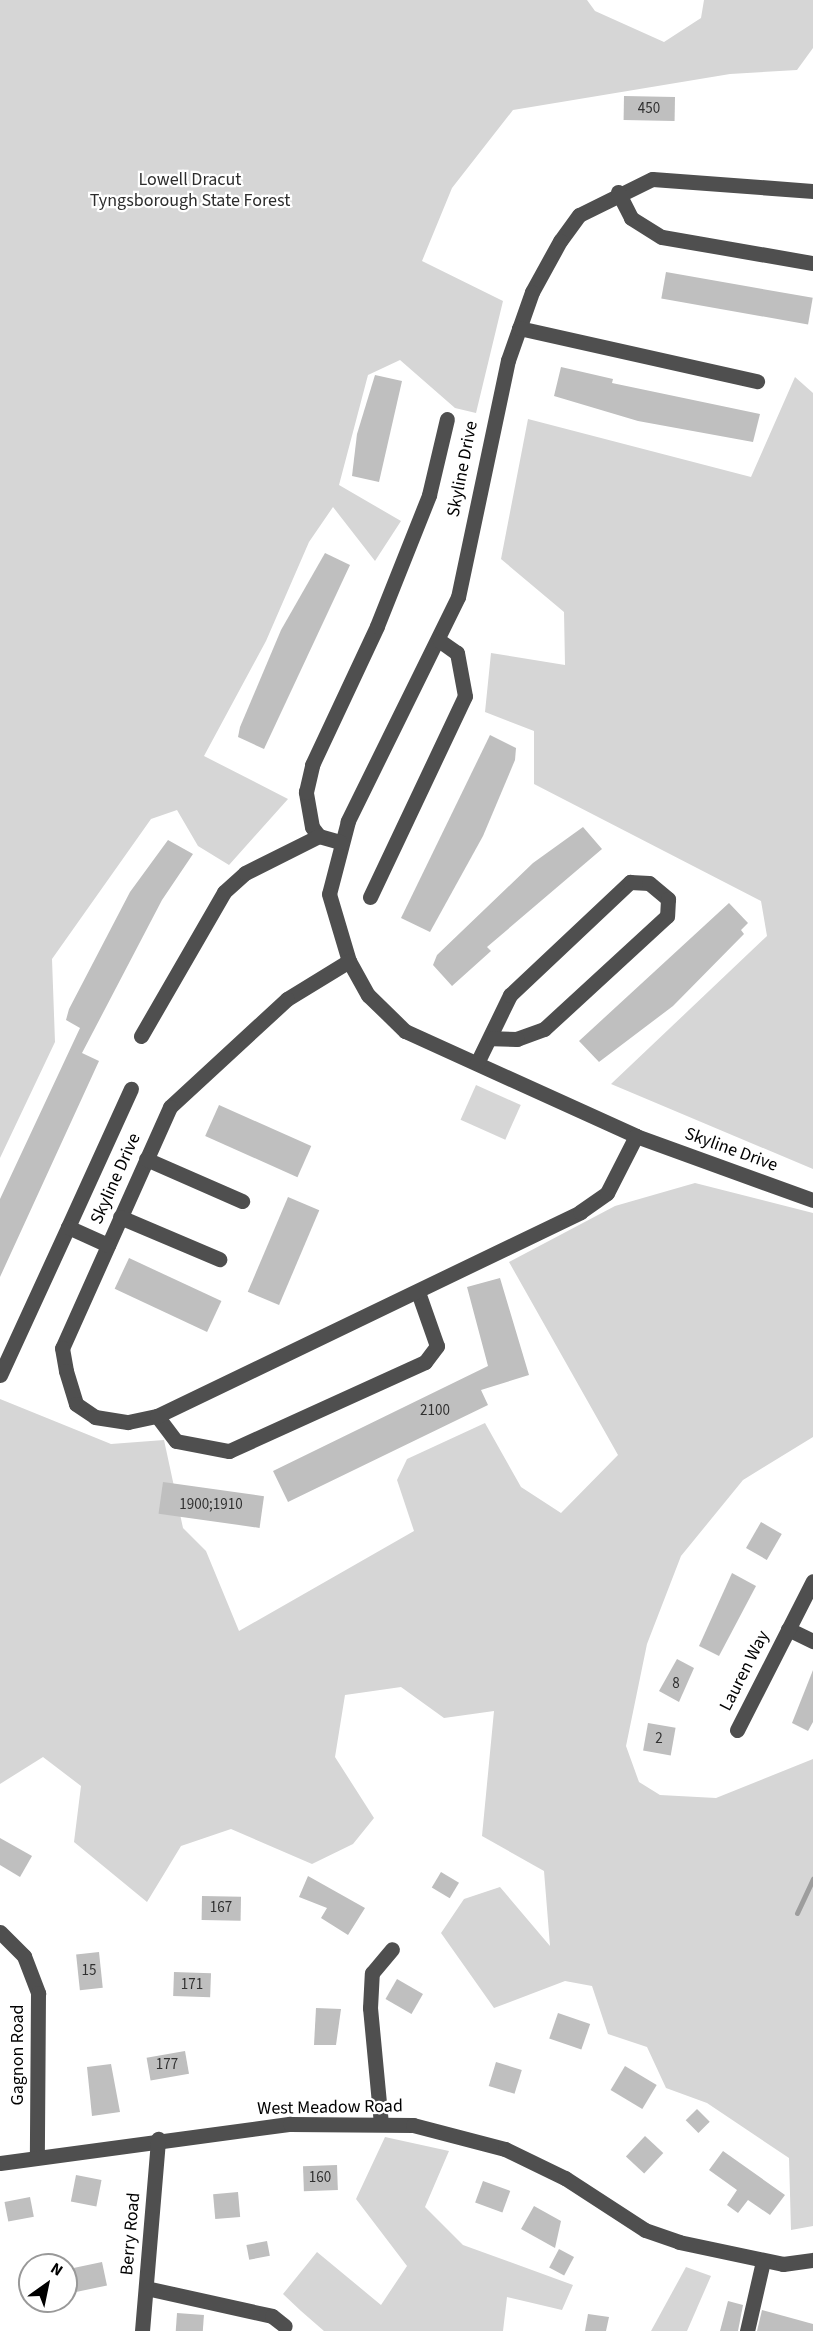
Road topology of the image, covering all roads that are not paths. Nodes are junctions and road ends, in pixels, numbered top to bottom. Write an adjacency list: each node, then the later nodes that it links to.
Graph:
1 (813, 191): 2 (street, Skyline Drive)
2 (618, 192): 3 (street); 4 (street, Skyline Drive)
3 (813, 263)
4 (519, 328): 5 (street); 7 (street, Skyline Drive)
5 (757, 381)
6 (447, 419): 8 (street)
7 (440, 641): 9 (street, Skyline Drive); 10 (street)
8 (319, 836): 9 (street); 12 (street)
9 (340, 842): 11 (street, Skyline Drive)
10 (370, 897)
11 (349, 961): 14 (street, Skyline Drive); 17 (street, Skyline Drive)
12 (141, 1036)
13 (493, 1038): 13 (street); 14 (street)
14 (477, 1063): 16 (street, Skyline Drive)
15 (131, 1089): 21 (street)
16 (636, 1136): 18 (street, Skyline Drive); 24 (street, Skyline Drive)
17 (146, 1159): 19 (street); 20 (street, Skyline Drive)
18 (813, 1200)
19 (242, 1201)
20 (120, 1217): 22 (street, Skyline Drive); 23 (street)
21 (68, 1227): 22 (street); 25 (street)
22 (108, 1245): 26 (street, Skyline Drive)
23 (219, 1259)
24 (418, 1292): 26 (street, Skyline Drive); 26 (street)
25 (0, 1375)
26 (157, 1416)
27 (813, 1581): 28 (street, Lauren Way)
28 (788, 1629): 29 (street, Lauren Way); 30 (street, Lauren Way)
29 (813, 1641)
30 (736, 1731)
31 (0, 1932): 35 (street, Gagnon Road)
32 (392, 1949): 33 (street)
33 (381, 2124): 34 (street, West Meadow Road); 38 (street, West Meadow Road)
34 (158, 2139): 35 (street, West Meadow Road); 39 (street, Berry Road)
35 (37, 2154): 36 (street, West Meadow Road)
36 (0, 2163)
37 (813, 2260): 38 (street, West Meadow Road)
38 (763, 2261): 42 (street)
39 (146, 2288): 40 (street); 41 (street, Berry Road)
40 (285, 2326)
41 (142, 2331)
42 (747, 2331)

